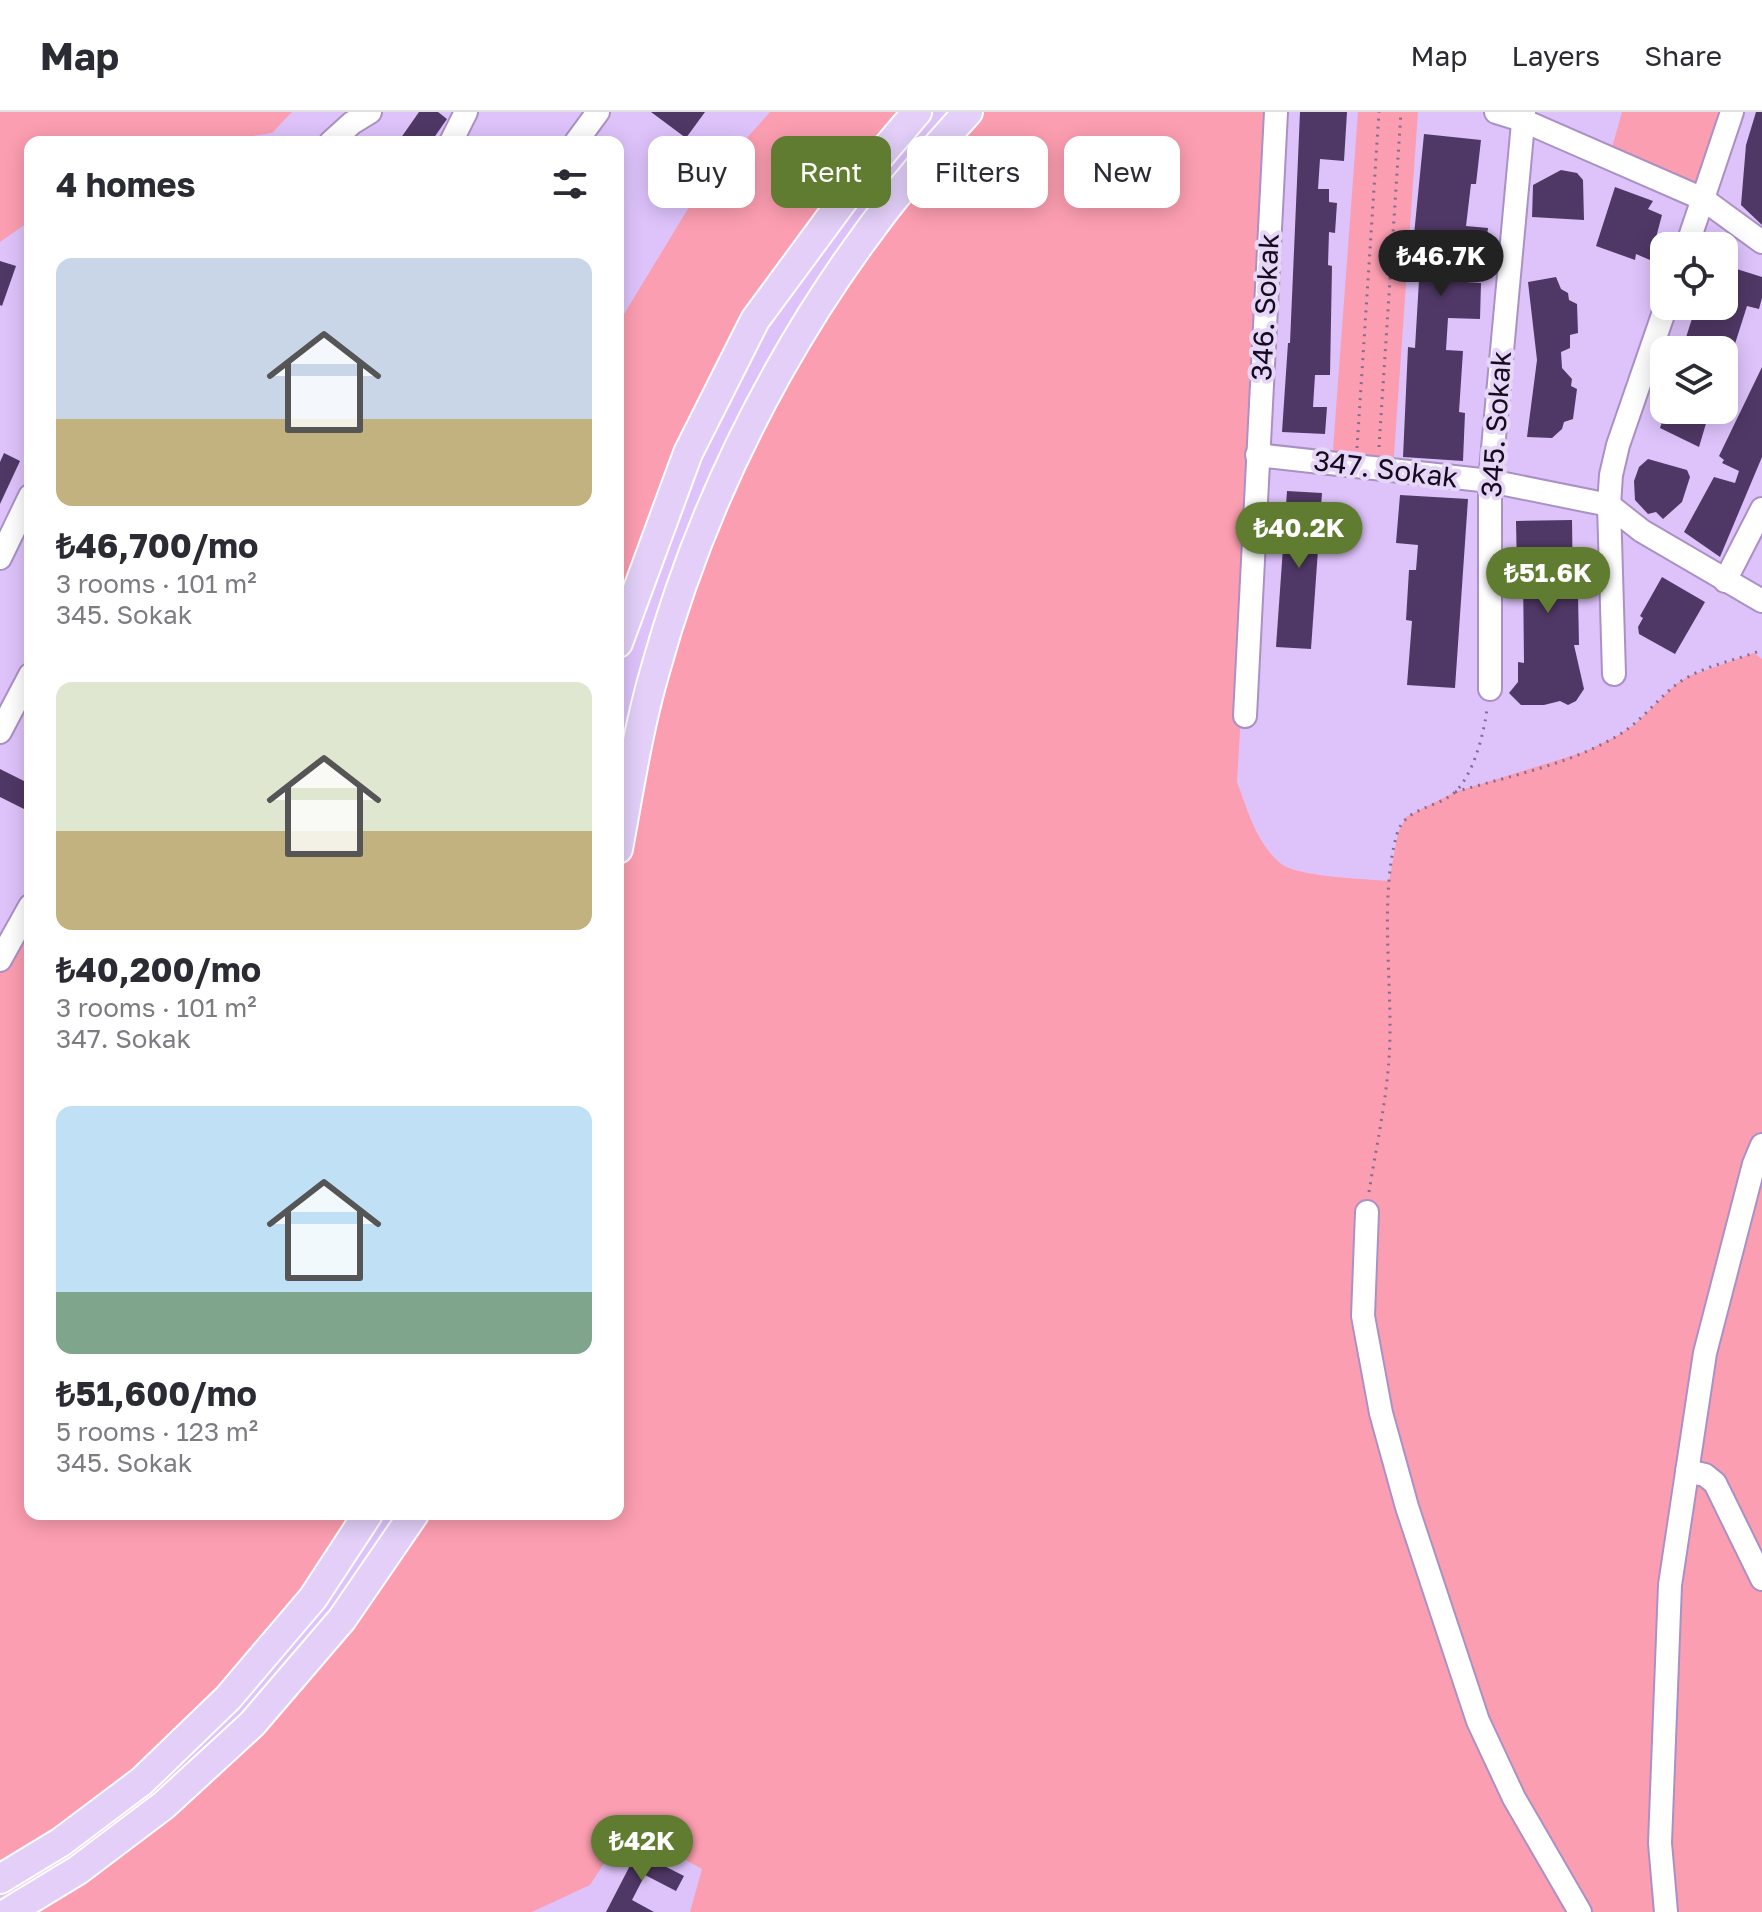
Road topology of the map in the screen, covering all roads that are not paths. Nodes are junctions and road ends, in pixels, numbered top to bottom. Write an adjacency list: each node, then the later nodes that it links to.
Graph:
1 (370, 112): 10 (street)
2 (466, 112): 11 (street)
3 (598, 112): 12 (street)
4 (917, 112): 25 (main road)
5 (968, 112): 31 (main road)
6 (1276, 112): 17 (street, 346. Sokak)
7 (1496, 112): 9 (street)
8 (1732, 112): 13 (street)
9 (1523, 116): 13 (street); 18 (street, 345. Sokak)
10 (338, 136)
11 (454, 136)
12 (580, 136)
13 (1703, 199): 14 (street); 15 (street)
14 (1692, 232)
15 (1762, 242)
16 (1661, 320): 19 (street)
17 (1257, 455): 18 (street, 347. Sokak); 29 (street, 346. Sokak)
18 (1490, 481): 19 (street, 347. Sokak); 28 (street, 345. Sokak)
19 (1609, 505): 23 (street); 26 (street)
20 (24, 508): 22 (street)
21 (1762, 509): 23 (street)
22 (0, 558)
23 (1725, 581): 24 (street)
24 (1762, 601)
25 (624, 627)
26 (1614, 674)
27 (24, 686): 30 (street)
28 (1490, 689)
29 (1245, 716)
30 (0, 732)
31 (624, 820)
32 (24, 917): 33 (street)
33 (0, 960)
34 (1762, 1145): 36 (street)
35 (1367, 1212): 42 (street)
36 (1687, 1471): 39 (street); 43 (street)
37 (364, 1520): 40 (main road)
38 (410, 1520): 41 (main road)
39 (1762, 1579)
40 (0, 1879)
41 (9, 1912)
42 (1580, 1912)
43 (1666, 1912)

